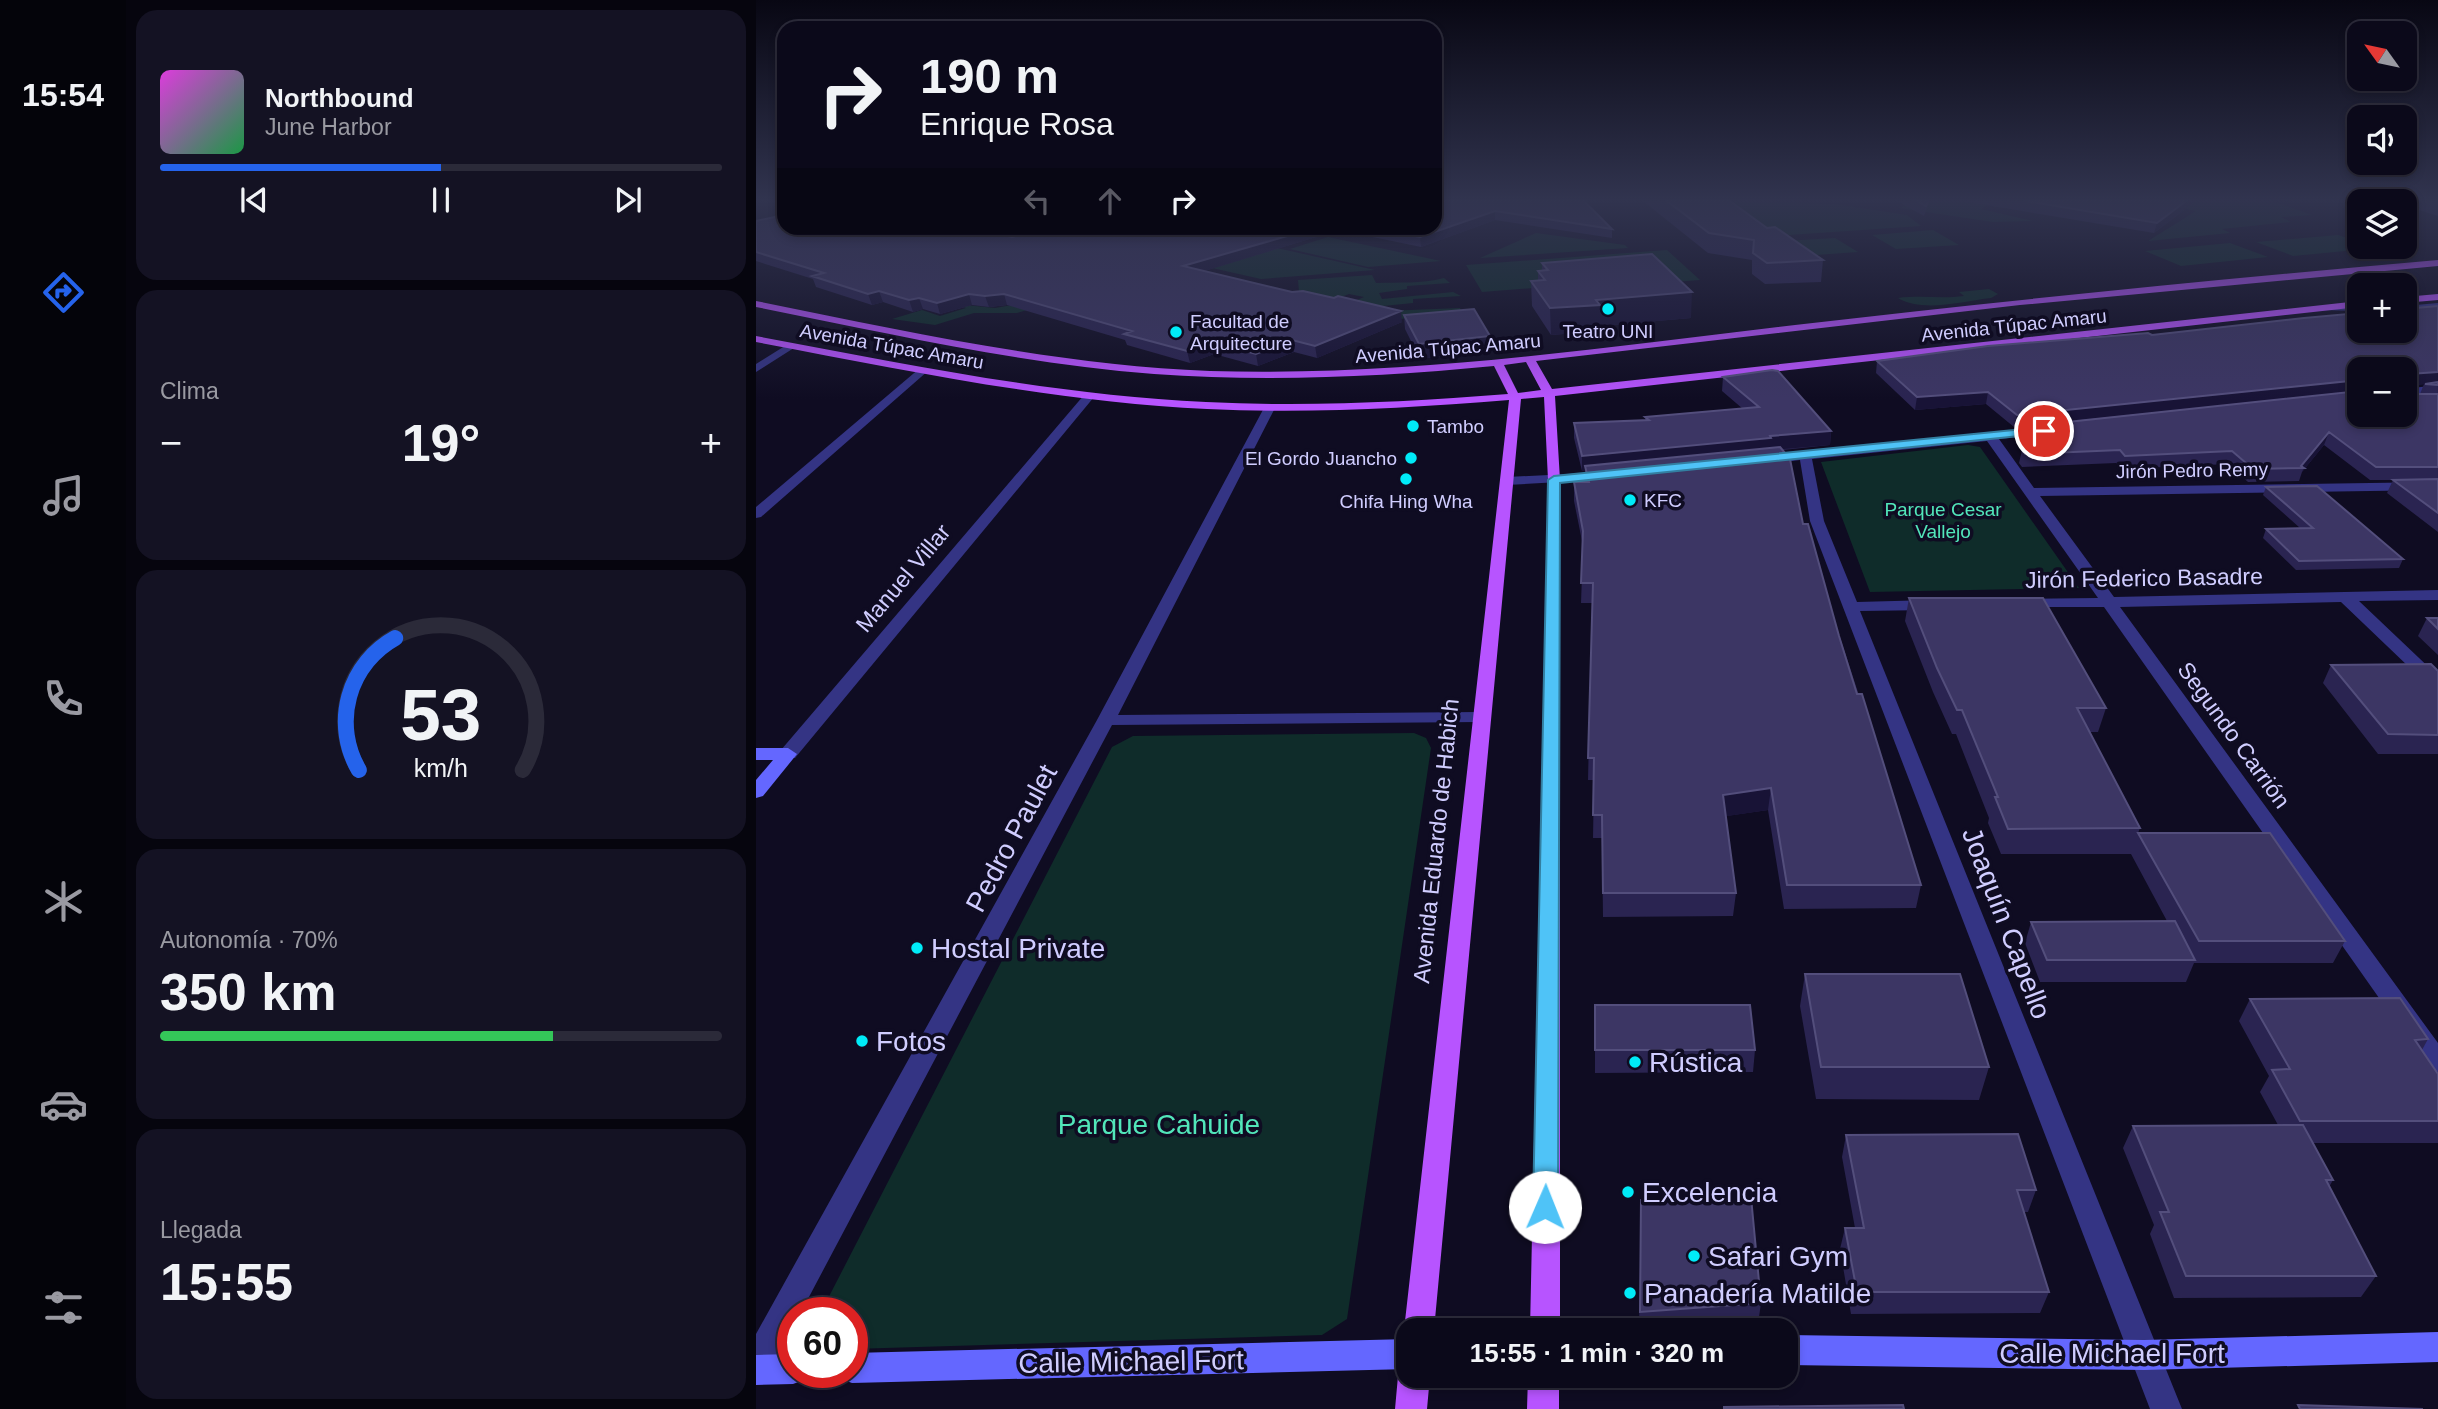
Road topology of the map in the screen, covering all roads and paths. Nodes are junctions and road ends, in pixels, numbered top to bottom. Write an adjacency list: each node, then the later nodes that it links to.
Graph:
1 (2398, 267): 10 (main road, Avenida Túpac Amaru)
2 (2438, 297): 3 (main road)
3 (2417, 299)
4 (756, 304): 11 (main road, Avenida Túpac Amaru)
5 (2438, 306): 7 (street)
6 (2347, 307): 16 (main road, Avenida Túpac Amaru)
7 (2417, 308)
8 (756, 340): 9 (main road, Avenida Túpac Amaru)
9 (792, 346): 12 (street); 13 (main road, Avenida Túpac Amaru)
10 (1530, 360): 11 (main road, Avenida Túpac Amaru); 16 (main road)
11 (1497, 363): 18 (main road)
12 (756, 369)
13 (924, 370): 17 (main road, Avenida Túpac Amaru); 31 (street)
14 (2438, 388): 15 (street)
15 (2417, 390)
16 (1549, 394): 18 (main road, Avenida Túpac Amaru); 27 (main road)
17 (1088, 397): 21 (main road, Avenida Túpac Amaru); 42 (street, Manuel Villar)
18 (1515, 398): 21 (main road, Avenida Túpac Amaru); 28 (main road, Avenida Eduardo de Habich)
19 (2417, 401): 20 (street)
20 (2438, 402)
21 (1269, 408): 40 (street, Pedro Paulet)
22 (2071, 428): 23 (street)
23 (1990, 436): 24 (street); 30 (street, Segundo Carrión)
24 (1805, 456): 25 (street); 37 (street, Joaquín Capello)
25 (1751, 461)
26 (1616, 475): 27 (street)
27 (1554, 480): 28 (street); 46 (main road)
28 (1507, 481): 39 (main road, Avenida Eduardo de Habich)
29 (2438, 486): 30 (street, Jirón Pedro Remy)
30 (2030, 492): 34 (street, Segundo Carrión)
31 (756, 514)
32 (2438, 595): 33 (street, Jirón Federico Basadre)
33 (2345, 597): 34 (street, Jirón Federico Basadre); 38 (street)
34 (2106, 601): 35 (street, Jirón Federico Basadre); 44 (street, Segundo Carrión)
35 (2004, 604)
36 (1952, 605): 37 (street)
37 (1852, 607): 50 (street, Joaquín Capello)
38 (2438, 685)
39 (1480, 718): 40 (street); 45 (main road, Avenida Eduardo de Habich)
40 (1106, 720): 51 (street, Pedro Paulet)
41 (756, 754): 42 (street)
42 (788, 754): 43 (street, Manuel Villar)
43 (756, 792)
44 (2438, 1062)
45 (1420, 1318)
46 (1545, 1318)
47 (2438, 1347): 50 (street, Calle Michael Fort)
48 (1798, 1350): 50 (street, Calle Michael Fort)
49 (1396, 1354): 52 (street, Calle Michael Fort)
50 (2144, 1355): 58 (street, Joaquín Capello)
51 (756, 1368): 53 (street)
52 (868, 1368)
53 (777, 1369)
54 (1413, 1388): 56 (main road)
55 (1544, 1388): 57 (main road)
56 (1411, 1409)
57 (1543, 1409)
58 (2166, 1409)

